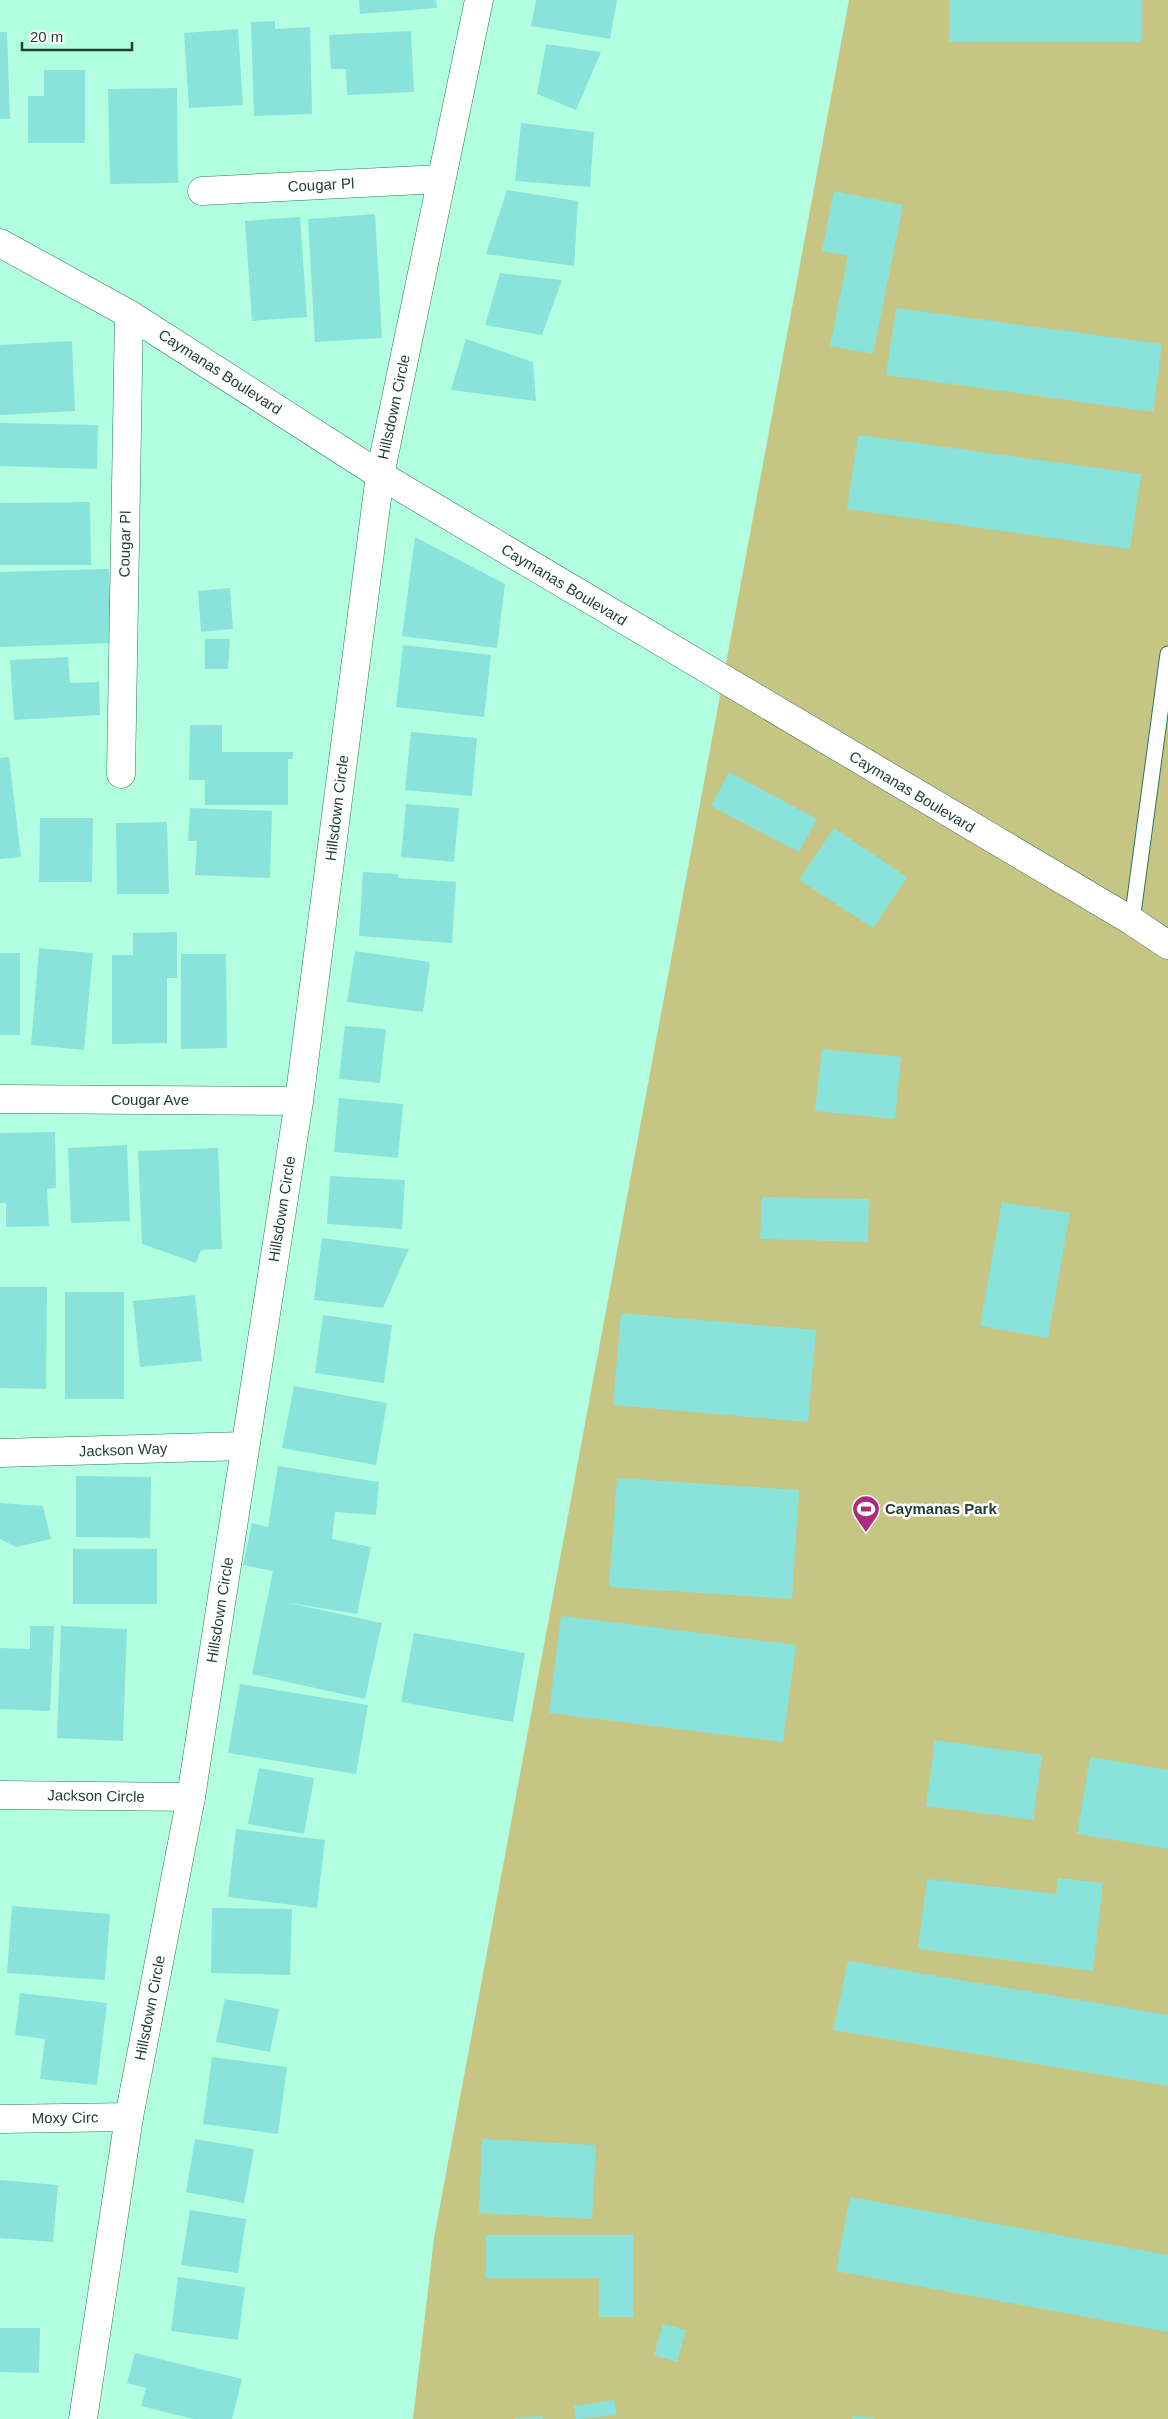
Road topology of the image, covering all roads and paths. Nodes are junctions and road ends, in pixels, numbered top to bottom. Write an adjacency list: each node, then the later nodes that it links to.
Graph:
1 (479, 0): 2 (street, Hillsdown Circle)
2 (441, 179): 3 (street, Cougar Pl); 6 (street, Hillsdown Circle)
3 (202, 191)
4 (0, 244): 5 (street, Caymanas Boulevard)
5 (130, 314): 6 (street, Caymanas Boulevard); 8 (street, Cougar Pl)
6 (380, 475): 9 (street, Caymanas Boulevard); 12 (street, Hillsdown Circle)
7 (1168, 654): 9 (lane)
8 (121, 774)
9 (1132, 921): 10 (street, Caymanas Boulevard)
10 (1168, 945)
11 (0, 1098): 12 (street, Cougar Ave)
12 (299, 1100): 13 (street, Hillsdown Circle)
13 (245, 1446): 14 (street, Jackson Way); 16 (street, Hillsdown Circle)
14 (0, 1453)
15 (0, 1795): 16 (street, Jackson Circle)
16 (191, 1797): 17 (street, Hillsdown Circle)
17 (129, 2117): 18 (street, Moxy Circ); 19 (street, Hillsdown Circle)
18 (0, 2119)
19 (83, 2419)

